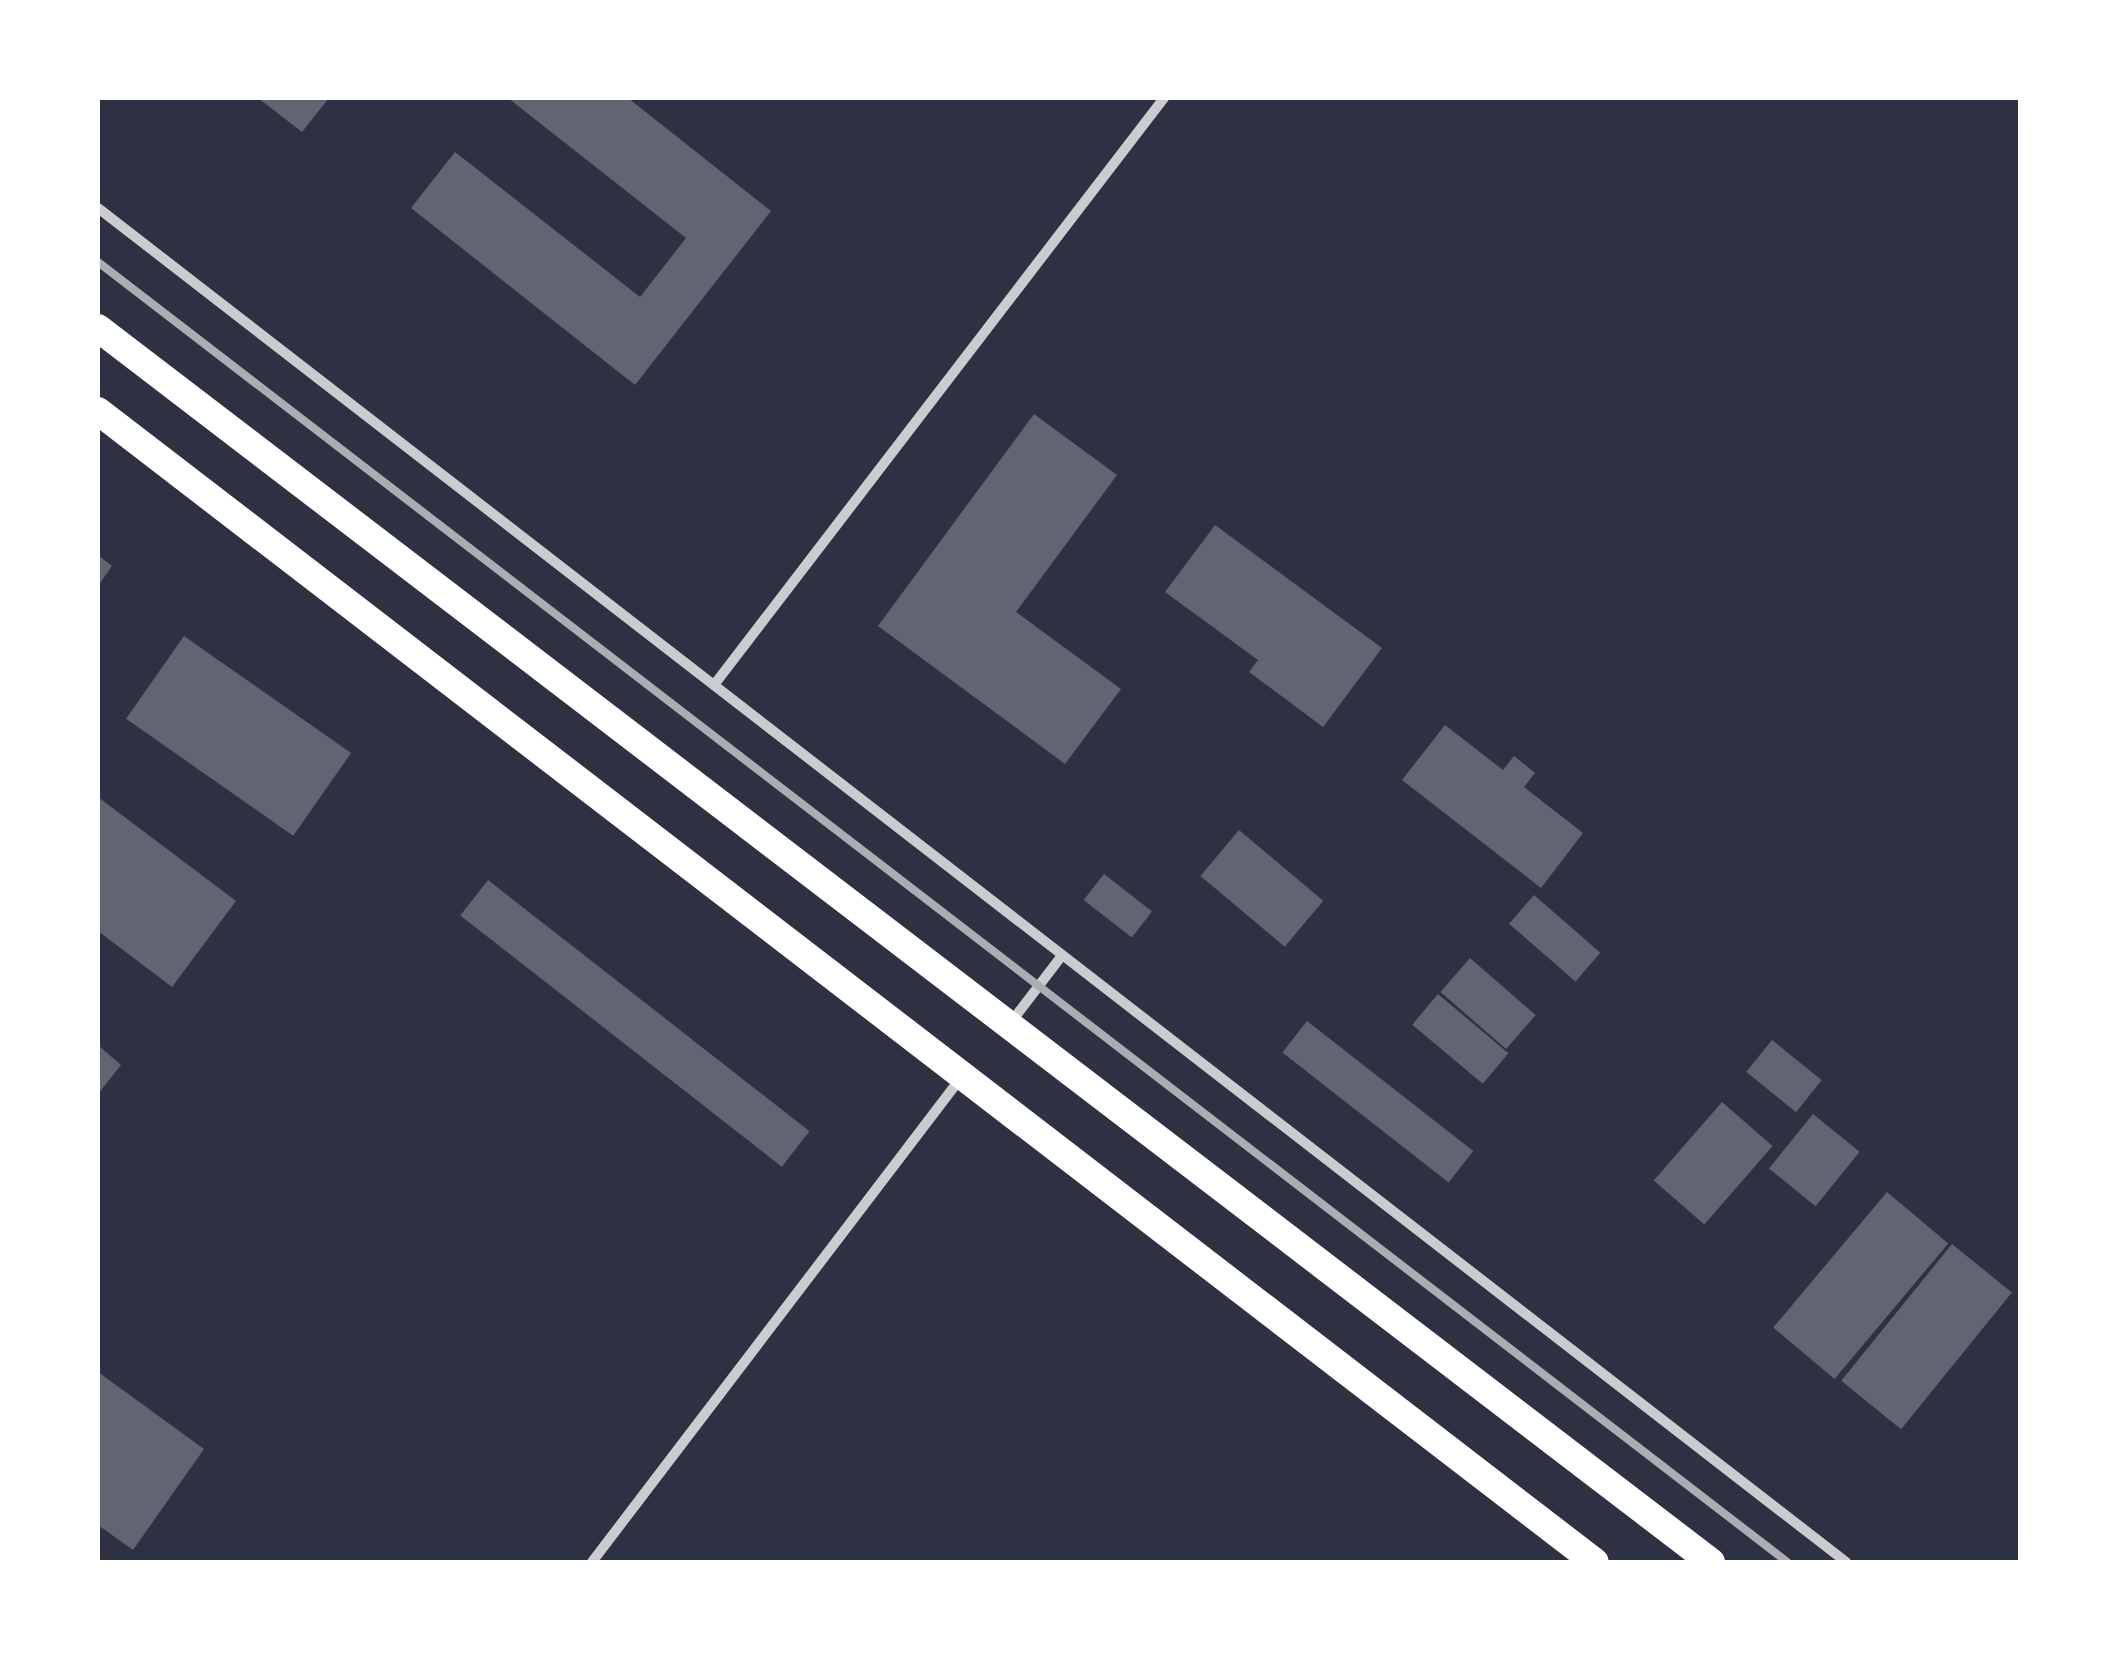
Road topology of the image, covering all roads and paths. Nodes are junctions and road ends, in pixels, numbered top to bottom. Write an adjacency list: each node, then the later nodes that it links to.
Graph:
1 (1164, 98): 5 (street)
2 (98, 208): 5 (street)
3 (98, 328): 7 (highway)
4 (98, 411): 8 (highway)
5 (714, 685): 6 (street)
6 (1060, 958): 7 (street); 12 (street)
7 (1010, 1024): 11 (highway)
8 (960, 1079): 9 (street); 10 (highway)
9 (592, 1562)
10 (1595, 1562)
11 (1711, 1562)
12 (1846, 1562)

